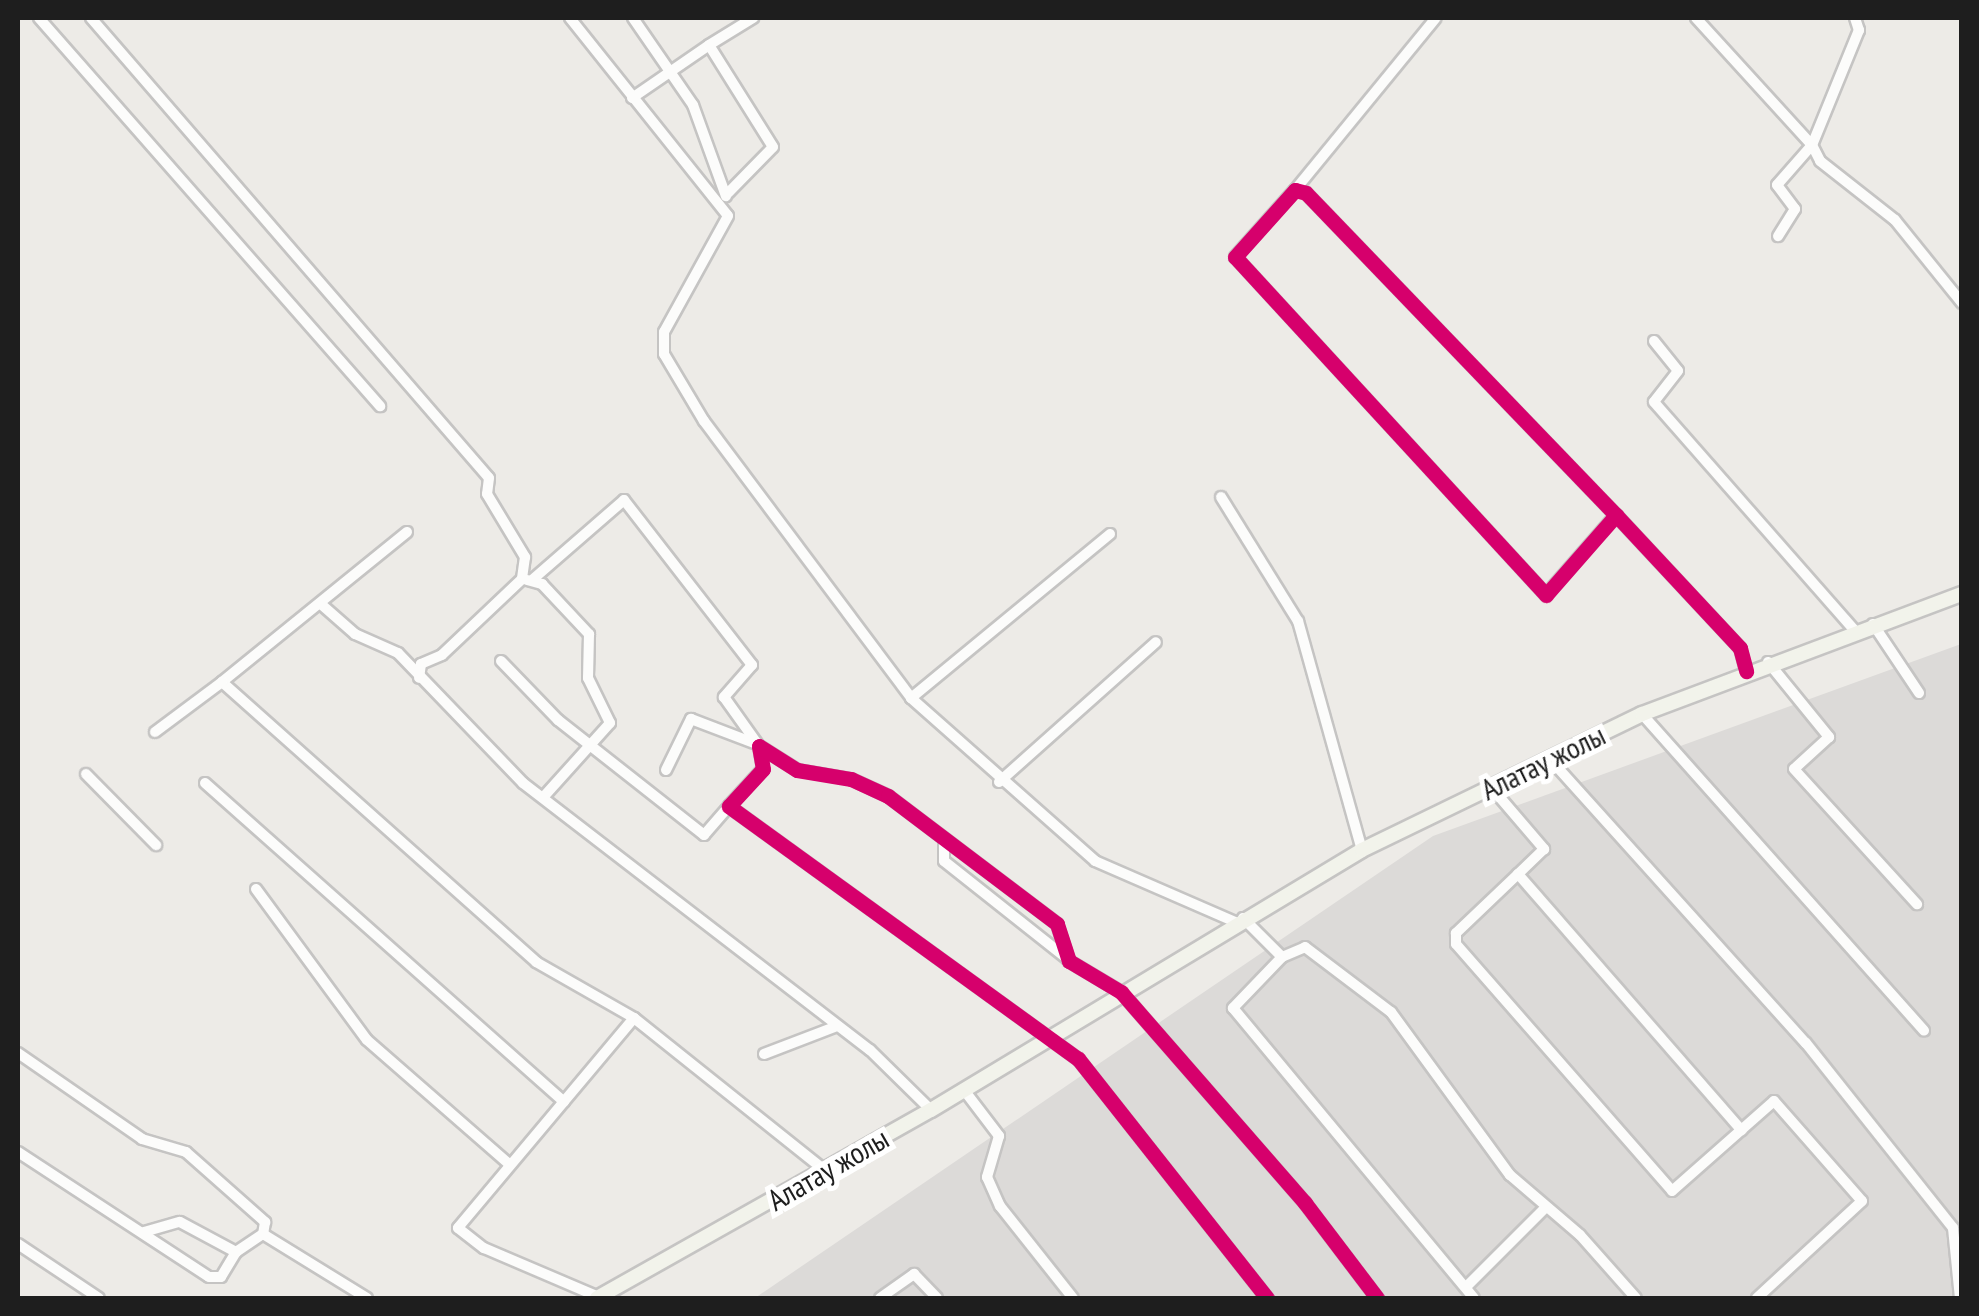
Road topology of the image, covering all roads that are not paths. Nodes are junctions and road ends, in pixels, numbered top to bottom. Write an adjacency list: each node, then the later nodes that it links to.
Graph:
1 (39, 18): 19 (street)
2 (91, 18): 24 (street)
3 (570, 18): 11 (street)
4 (633, 18): 10 (street)
5 (752, 18): 9 (street)
6 (1436, 18): 13 (street)
7 (1696, 18): 12 (street)
8 (1856, 18): 12 (street)
9 (709, 45): 10 (street); 14 (street)
10 (674, 70): 11 (street); 14 (street)
11 (632, 98): 15 (street)
12 (1812, 145): 16 (street); 17 (street)
13 (1295, 190): 21 (street); 21 (street)
14 (728, 193): 15 (street)
15 (721, 206): 36 (street)
16 (1778, 236)
17 (1962, 303)
18 (1654, 341): 28 (street)
19 (380, 406)
20 (1221, 497): 51 (street)
21 (1616, 515): 32 (street)
22 (407, 532): 26 (street)
23 (1110, 534): 36 (street)
24 (527, 580): 33 (street); 39 (street); 40 (street)
25 (1961, 597): 27 (main road)
26 (322, 605): 33 (street); 34 (street)
27 (1872, 623): 28 (main road, Алатау жолы); 35 (street)
28 (1854, 630): 31 (main road, Алатау жолы)
29 (1156, 642): 44 (street)
30 (501, 661): 39 (street)
31 (1768, 661): 32 (main road, Алатау жолы); 54 (street)
32 (1746, 670): 37 (main road, Алатау жолы)
33 (419, 678): 47 (street)
34 (222, 682): 38 (street); 59 (street)
35 (1919, 693)
36 (911, 698): 44 (street)
37 (1642, 714): 41 (main road, Алатау жолы); 61 (street)
38 (155, 732)
39 (590, 746): 47 (street); 48 (street)
40 (759, 746): 42 (street); 48 (street); 49 (street)
41 (1550, 758): 46 (main road, Алатау жолы); 89 (street)
42 (666, 770)
43 (86, 774): 50 (street)
44 (999, 782): 55 (street)
45 (205, 783): 66 (street)
46 (1490, 787): 51 (main road, Алатау жолы); 52 (street)
47 (546, 794): 60 (street)
48 (729, 806): 62 (street)
49 (944, 839): 57 (street); 57 (street)
50 (156, 846)
51 (1362, 850): 55 (main road, Алатау жолы)
52 (1518, 874): 68 (street); 68 (street)
53 (256, 890): 70 (street)
54 (1916, 904)
55 (1234, 922): 56 (street); 58 (main road, Алатау жолы)
56 (1282, 957): 72 (street); 77 (street)
57 (1069, 961): 58 (street)
58 (1121, 992): 62 (main road, Алатау жолы); 85 (street)
59 (634, 1018): 66 (street); 71 (street)
60 (837, 1026): 64 (street); 67 (street)
61 (1924, 1030)
62 (1043, 1039): 65 (main road, Алатау жолы); 84 (street)
63 (18, 1053): 74 (street)
64 (764, 1054)
65 (964, 1090): 67 (main road, Алатау жолы); 83 (street)
66 (564, 1102): 70 (street)
67 (931, 1110): 71 (main road, Алатау жолы)
68 (1741, 1130): 88 (street)
69 (18, 1152): 73 (street)
70 (508, 1163): 80 (street)
71 (826, 1171): 80 (main road, Алатау жолы)
72 (1545, 1208): 77 (street); 87 (street)
73 (144, 1232): 76 (street); 76 (street)
74 (263, 1234): 76 (street); 79 (street)
75 (18, 1244): 78 (street)
76 (236, 1252)
77 (1468, 1286): 86 (street)
78 (99, 1298)
79 (367, 1298)
80 (599, 1298)
81 (880, 1298): 82 (street)
82 (937, 1298)
83 (1074, 1298)
84 (1267, 1298)
85 (1377, 1298)
86 (1474, 1298)
87 (1636, 1298)
88 (1757, 1298)
89 (1960, 1298)

